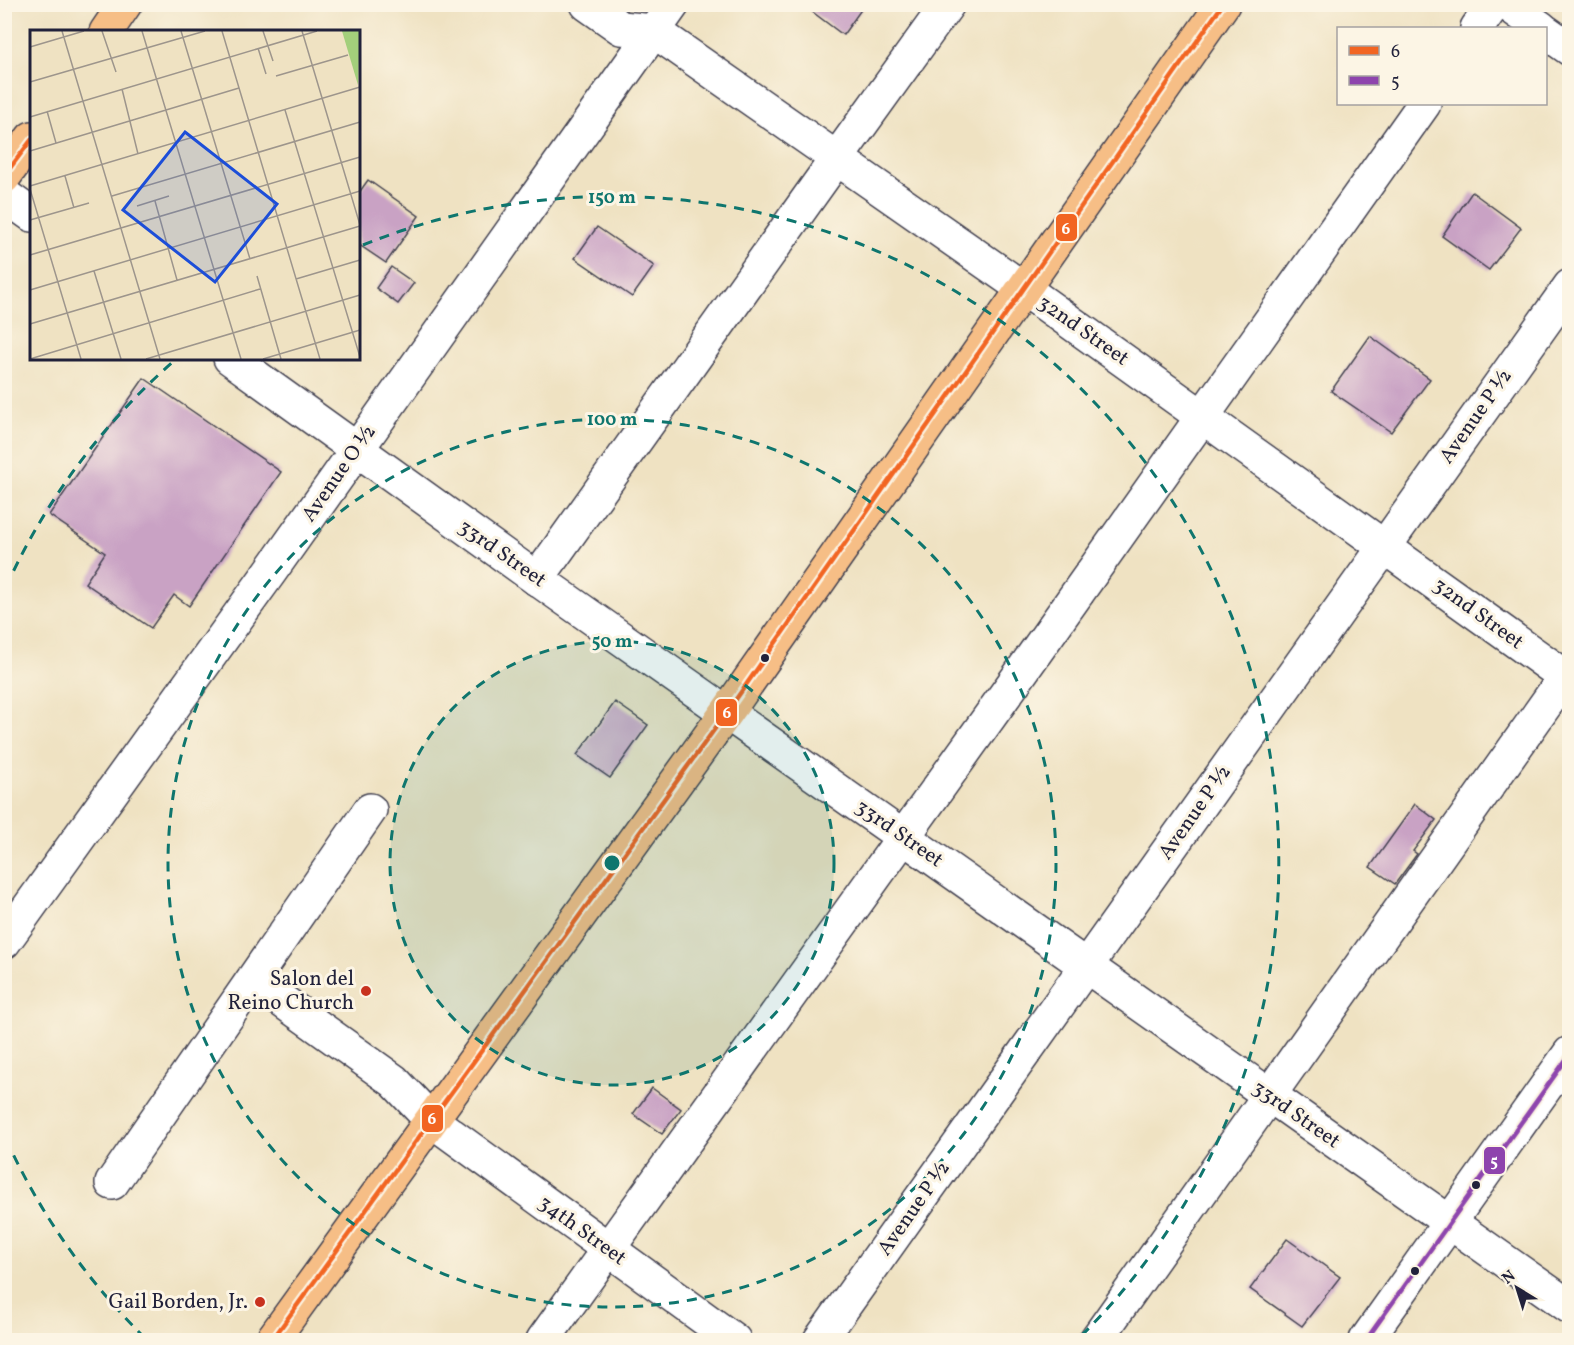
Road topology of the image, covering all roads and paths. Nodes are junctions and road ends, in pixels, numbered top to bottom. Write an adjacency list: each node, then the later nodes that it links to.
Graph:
1 (126, 4): 10 (main road)
2 (587, 4): 11 (street, 32nd Street)
3 (673, 4): 11 (street, Avenue O ½)
4 (948, 4): 16 (street)
5 (1223, 4): 21 (main road)
6 (1494, 4): 8 (street)
7 (1507, 4): 9 (street)
8 (1478, 27)
9 (1540, 27)
10 (107, 30)
11 (654, 31): 16 (street, 32nd Street); 24 (street, Avenue O ½)
12 (1547, 33): 13 (street)
13 (1569, 49)
14 (1423, 105): 23 (street)
15 (30, 141): 17 (main road)
16 (837, 158): 21 (street, 32nd Street); 26 (street)
17 (4, 177)
18 (4, 195): 19 (street)
19 (30, 214)
20 (1569, 285): 25 (street, Avenue P ½)
21 (1024, 289): 23 (street, 32nd Street); 28 (main road)
22 (233, 360): 24 (street, 33rd Street)
23 (1203, 416): 25 (street, 32nd Street); 30 (street)
24 (357, 450): 26 (street, 33rd Street); 31 (street, Avenue O ½)
25 (1384, 546): 27 (street, 32nd Street); 32 (street, Avenue P ½)
26 (537, 579): 28 (street, 33rd Street)
27 (1568, 675): 35 (street)
28 (727, 712): 30 (street, 33rd Street); 36 (main road)
29 (370, 810): 33 (street)
30 (903, 838): 32 (street, 33rd Street); 39 (street)
31 (4, 942)
32 (1086, 966): 35 (street, 33rd Street); 44 (street, Avenue P ½)
33 (253, 980): 36 (street, 34th Street); 37 (street)
34 (1569, 1053): 38 (street)
35 (1269, 1096): 38 (street, 33rd Street); 45 (street)
36 (431, 1120): 39 (street, 34th Street); 41 (main road)
37 (112, 1183)
38 (1450, 1223): 40 (street, 33rd Street); 46 (street)
39 (609, 1250): 42 (street); 43 (street, 34th Street)
40 (1569, 1307)
41 (272, 1341)
42 (543, 1341)
43 (734, 1341)
44 (820, 1341)
45 (1096, 1341)
46 (1366, 1341)

